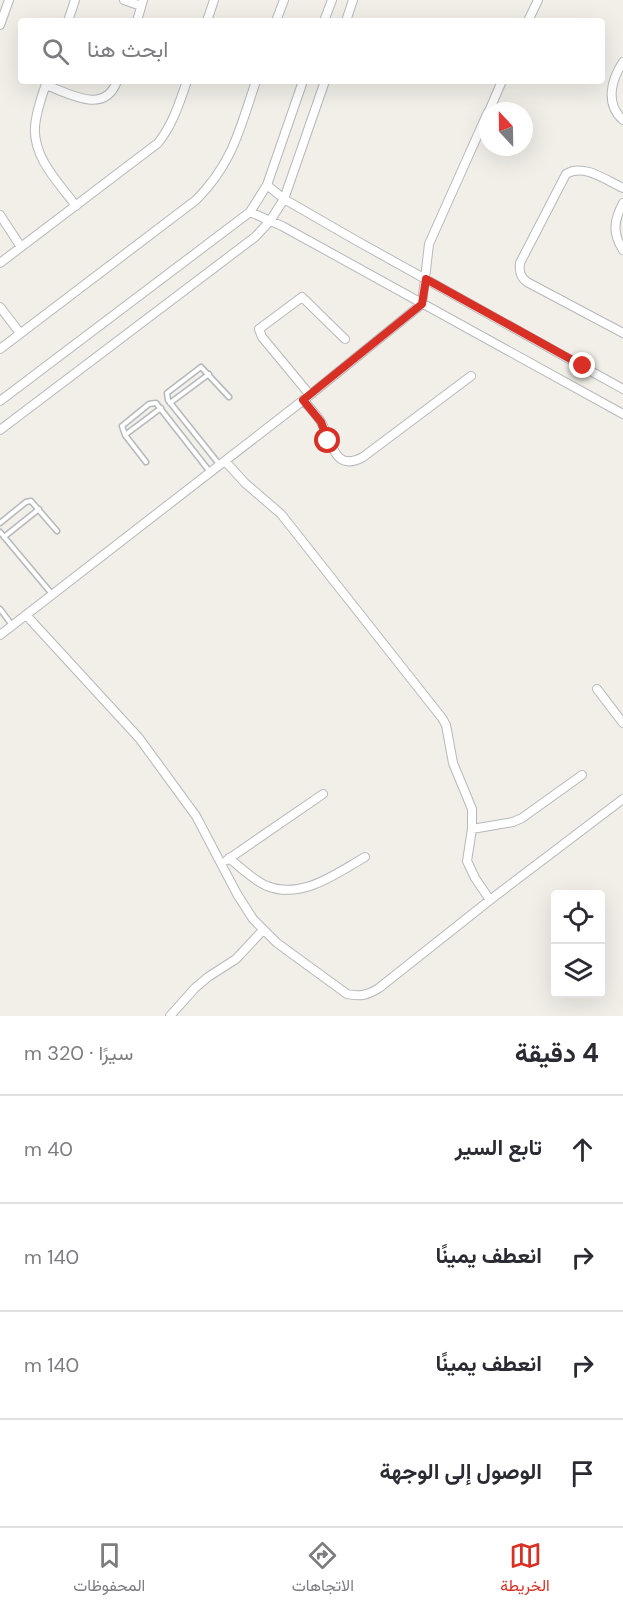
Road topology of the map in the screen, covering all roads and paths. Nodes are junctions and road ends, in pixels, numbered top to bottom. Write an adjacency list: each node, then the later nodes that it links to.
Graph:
1 (9, 0): 17 (street)
2 (75, 0): 10 (street)
3 (124, 0): 9 (street)
4 (214, 0): 12 (street)
5 (284, 0): 13 (street)
6 (332, 0): 14 (street)
7 (353, 0): 15 (street)
8 (538, 0): 16 (street)
9 (142, 3): 11 (street)
10 (69, 18)
11 (138, 18)
12 (208, 18)
13 (277, 18)
14 (325, 18)
15 (347, 18)
16 (529, 18)
17 (0, 26)
18 (623, 62): 28 (street)
19 (47, 84): 34 (street)
20 (49, 84): 21 (street)
21 (116, 84)
22 (186, 84): 34 (street)
23 (255, 84): 44 (street)
24 (302, 84): 30 (street)
25 (324, 84): 32 (street)
26 (501, 84): 27 (street)
27 (493, 102)
28 (623, 120)
29 (479, 132): 41 (street)
30 (267, 185): 32 (street); 35 (street)
31 (623, 188): 45 (street)
32 (284, 199): 37 (street); 41 (street)
33 (623, 203): 39 (street)
34 (76, 206): 38 (street)
35 (250, 212): 37 (street); 53 (street)
36 (0, 215): 38 (street)
37 (270, 221): 42 (street); 57 (street)
38 (21, 247): 40 (street)
39 (623, 250)
40 (0, 263)
41 (426, 279): 42 (street); 50 (street)
42 (422, 304): 52 (street); 56 (street)
43 (0, 307): 44 (street)
44 (20, 333): 47 (street)
45 (623, 333)
46 (345, 339): 52 (street)
47 (0, 349)
48 (209, 374): 51 (lane); 54 (lane); 54 (lane)
49 (471, 376): 52 (street)
50 (623, 389)
51 (229, 397)
52 (307, 397): 60 (street)
53 (0, 401)
54 (170, 403): 60 (lane)
55 (161, 408): 58 (lane); 58 (lane); 61 (lane)
56 (623, 414)
57 (0, 430)
58 (125, 435): 59 (lane)
59 (146, 462)
60 (222, 463): 61 (street); 77 (street)
61 (210, 472): 67 (street)
62 (39, 509): 63 (lane); 64 (lane); 66 (lane)
63 (0, 523)
64 (57, 531)
65 (0, 532): 66 (lane)
66 (4, 537): 67 (lane)
67 (52, 595): 69 (street)
68 (0, 609): 70 (lane)
69 (27, 615): 70 (street); 80 (street)
70 (13, 626): 71 (street)
71 (0, 635)
72 (597, 688): 73 (street)
73 (623, 723)
74 (582, 775): 77 (street)
75 (323, 794): 79 (street)
76 (623, 799): 81 (street)
77 (472, 829): 81 (street)
78 (364, 857): 79 (street)
79 (229, 858): 80 (street)
80 (221, 864): 82 (street)
81 (490, 900): 82 (street)
82 (263, 930): 83 (street)
83 (170, 1016)

